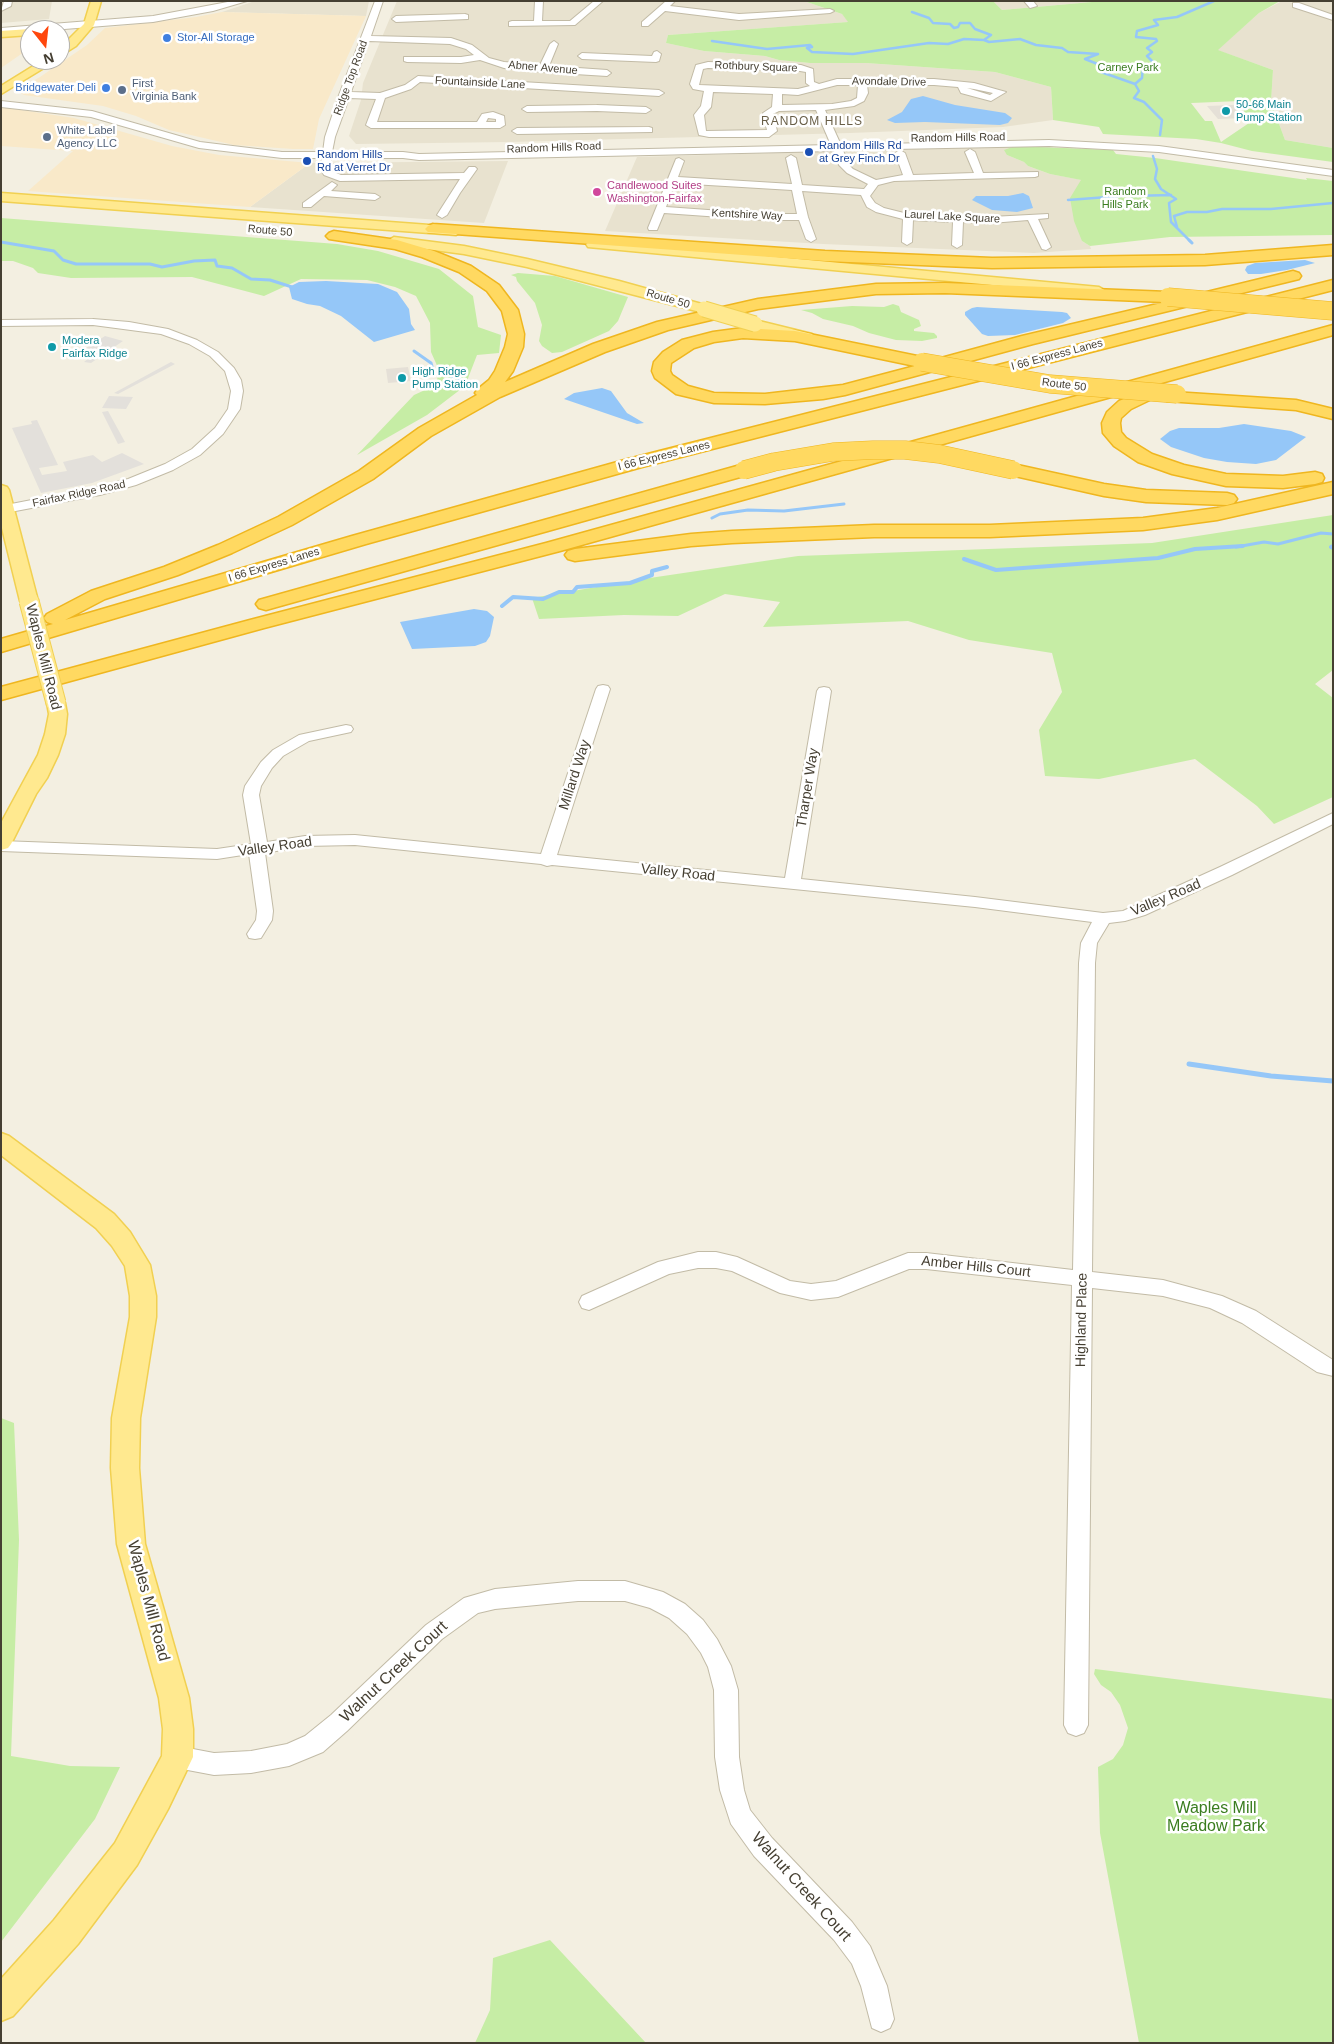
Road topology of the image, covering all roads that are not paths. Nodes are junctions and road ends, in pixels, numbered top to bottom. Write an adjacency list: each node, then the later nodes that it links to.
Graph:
1 (8, 1): 13 (street)
2 (96, 1): 21 (main road)
3 (225, 1): 21 (street)
4 (243, 1): 21 (street)
5 (379, 1): 30 (street, Ridge Top Road)
6 (539, 1): 15 (street)
7 (599, 1): 17 (street)
8 (671, 1): 12 (street)
9 (773, 5): 16 (street)
10 (1296, 5): 19 (street)
11 (469, 6): 26 (street)
12 (663, 8): 16 (street); 25 (street)
13 (1, 10)
14 (830, 12): 16 (street)
15 (538, 14): 17 (street); 24 (street)
16 (788, 14)
17 (582, 15): 24 (street)
18 (396, 18): 26 (street)
19 (1333, 18)
20 (74, 20): 21 (street); 22 (main road); 27 (street); 28 (street)
21 (90, 22): 34 (main road)
22 (70, 24)
23 (512, 24): 24 (street)
24 (538, 24)
25 (645, 24)
26 (462, 26): 32 (street)
27 (1, 27)
28 (1, 32): 29 (main road)
29 (20, 32)
30 (366, 38): 31 (street, Abner Avenue); 53 (street, Ridge Top Road)
31 (414, 38): 32 (street, Abner Avenue); 37 (street)
32 (451, 41): 37 (street, Abner Avenue)
33 (554, 44): 40 (street)
34 (70, 46)
35 (657, 54): 38 (street)
36 (582, 56): 38 (street)
37 (481, 58): 40 (street, Abner Avenue)
38 (612, 58): 42 (street)
39 (16, 68): 43 (main road)
40 (543, 68): 42 (street, Abner Avenue)
41 (35, 70): 50 (main road)
42 (607, 73): 45 (street)
43 (1, 77)
44 (862, 81): 46 (street, Avondale Drive); 47 (street, Avondale Drive); 58 (street)
45 (604, 83)
46 (816, 86): 49 (street, Rothbury Square); 51 (street, Rothbury Square)
47 (962, 86)
48 (582, 88): 52 (street, Fountainside Lane); 54 (street, Fountainside Lane); 62 (street)
49 (709, 89): 51 (street, Rothbury Square); 57 (street)
50 (1, 91)
51 (778, 91): 57 (street)
52 (659, 93)
53 (344, 95): 54 (street, Fountainside Lane); 73 (street, Ridge Top Road)
54 (381, 96): 64 (street)
55 (1, 98): 61 (street, Random Hills Road)
56 (1, 104): 61 (street, Random Hills Road)
57 (776, 108): 58 (street)
58 (819, 108): 63 (street)
59 (527, 109): 62 (street, Fountainside Lane)
60 (646, 110): 62 (street, Fountainside Lane)
61 (92, 114): 73 (street, Random Hills Road)
62 (584, 119): 65 (street, Fountainside Lane); 66 (street, Fountainside Lane); 69 (street); 70 (street)
63 (826, 119): 67 (street); 68 (street)
64 (480, 125)
65 (649, 130)
66 (517, 131)
67 (846, 138): 68 (street, Random Hills Road); 77 (street, Random Hills Road); 78 (street, Random Hills Road); 79 (street)
68 (836, 144): 70 (street, Random Hills Road); 79 (street)
69 (580, 150): 70 (street, Random Hills Road); 73 (street, Random Hills Road)
70 (594, 150)
71 (970, 152): 82 (street)
72 (900, 153): 83 (street)
73 (328, 156): 84 (street)
74 (791, 158): 88 (street)
75 (679, 161): 85 (street)
76 (477, 163): 81 (street)
77 (1333, 168)
78 (1333, 173)
79 (858, 174): 86 (street)
80 (1035, 174): 82 (street)
81 (467, 176): 84 (street); 97 (street)
82 (980, 176): 83 (street)
83 (909, 177): 86 (street)
84 (340, 178): 90 (street)
85 (672, 180): 88 (street); 95 (street)
86 (875, 183): 89 (street)
87 (383, 186): 92 (street)
88 (796, 189): 89 (street); 99 (street)
89 (866, 192): 100 (street, Laurel Lake Square)
90 (323, 193): 92 (street); 93 (street)
91 (1, 197): 105 (main road, Route 50)
92 (376, 197): 94 (street)
93 (307, 205)
94 (367, 209)
95 (661, 210): 99 (street, Kentshire Way); 104 (street)
96 (11, 211): 103 (main road)
97 (442, 215)
98 (1044, 216): 101 (street, Laurel Lake Square)
99 (803, 217): 107 (street)
100 (908, 217): 102 (street, Laurel Lake Square); 108 (street)
101 (1031, 218): 102 (street, Laurel Lake Square); 110 (street)
102 (958, 219): 109 (street)
103 (218, 227)
104 (653, 228)
105 (433, 229): 111 (highway); 115 (main road, Route 50)
106 (329, 235): 119 (main road, Route 50, bridge); 124 (highway)
107 (811, 238)
108 (906, 242)
109 (957, 245)
110 (1046, 247)
111 (1333, 250)
112 (1305, 274): 119 (highway)
113 (1333, 276): 133 (highway)
114 (1333, 285): 126 (highway, I 66 Express Lanes)
115 (1168, 298): 116 (highway, Route 50, bridge); 124 (highway)
116 (1331, 314): 126 (highway, bridge); 134 (highway)
117 (1, 323): 131 (street, Fairfax Ridge Road)
118 (1333, 330): 125 (highway)
119 (815, 339): 121 (highway, Route 50, bridge)
120 (1333, 340): 121 (highway)
121 (1170, 393): 122 (highway); 123 (highway); 125 (highway); 127 (highway)
122 (1333, 398)
123 (1333, 414)
124 (425, 432): 133 (highway)
125 (908, 448): 132 (highway)
126 (635, 463): 136 (highway, I 66 Express Lanes)
127 (1333, 474)
128 (1333, 488): 130 (highway)
129 (1, 490): 131 (main road, Waples Mill Road)
130 (1301, 497): 132 (highway); 134 (highway, bridge)
131 (5, 509): 143 (main road, Waples Mill Road, bridge)
132 (475, 567): 140 (highway)
133 (54, 618): 135 (highway)
134 (204, 627): 137 (highway)
135 (1, 632)
136 (1, 646)
137 (1, 679)
138 (603, 689): 145 (street, Millard Way)
139 (824, 691): 146 (street, Tharper Way)
140 (1, 694)
141 (346, 729): 144 (street)
142 (1333, 818): 147 (street, Valley Road)
143 (1, 845): 144 (street, Valley Road)
144 (258, 849): 145 (street, Valley Road); 148 (street)
145 (547, 860): 146 (street, Valley Road)
146 (792, 884): 147 (street, Valley Road)
147 (1104, 918): 150 (street, Highland Place)
148 (255, 934)
149 (1, 1142): 154 (main road, Waples Mill Road)
150 (1082, 1280): 151 (street, Amber Hills Court); 152 (street, Amber Hills Court); 153 (street, Highland Place)
151 (589, 1302)
152 (1333, 1368)
153 (1076, 1725)
154 (177, 1757): 155 (main road, Waples Mill Road); 156 (street, Walnut Creek Court)
155 (1, 2004)
156 (881, 2019)

